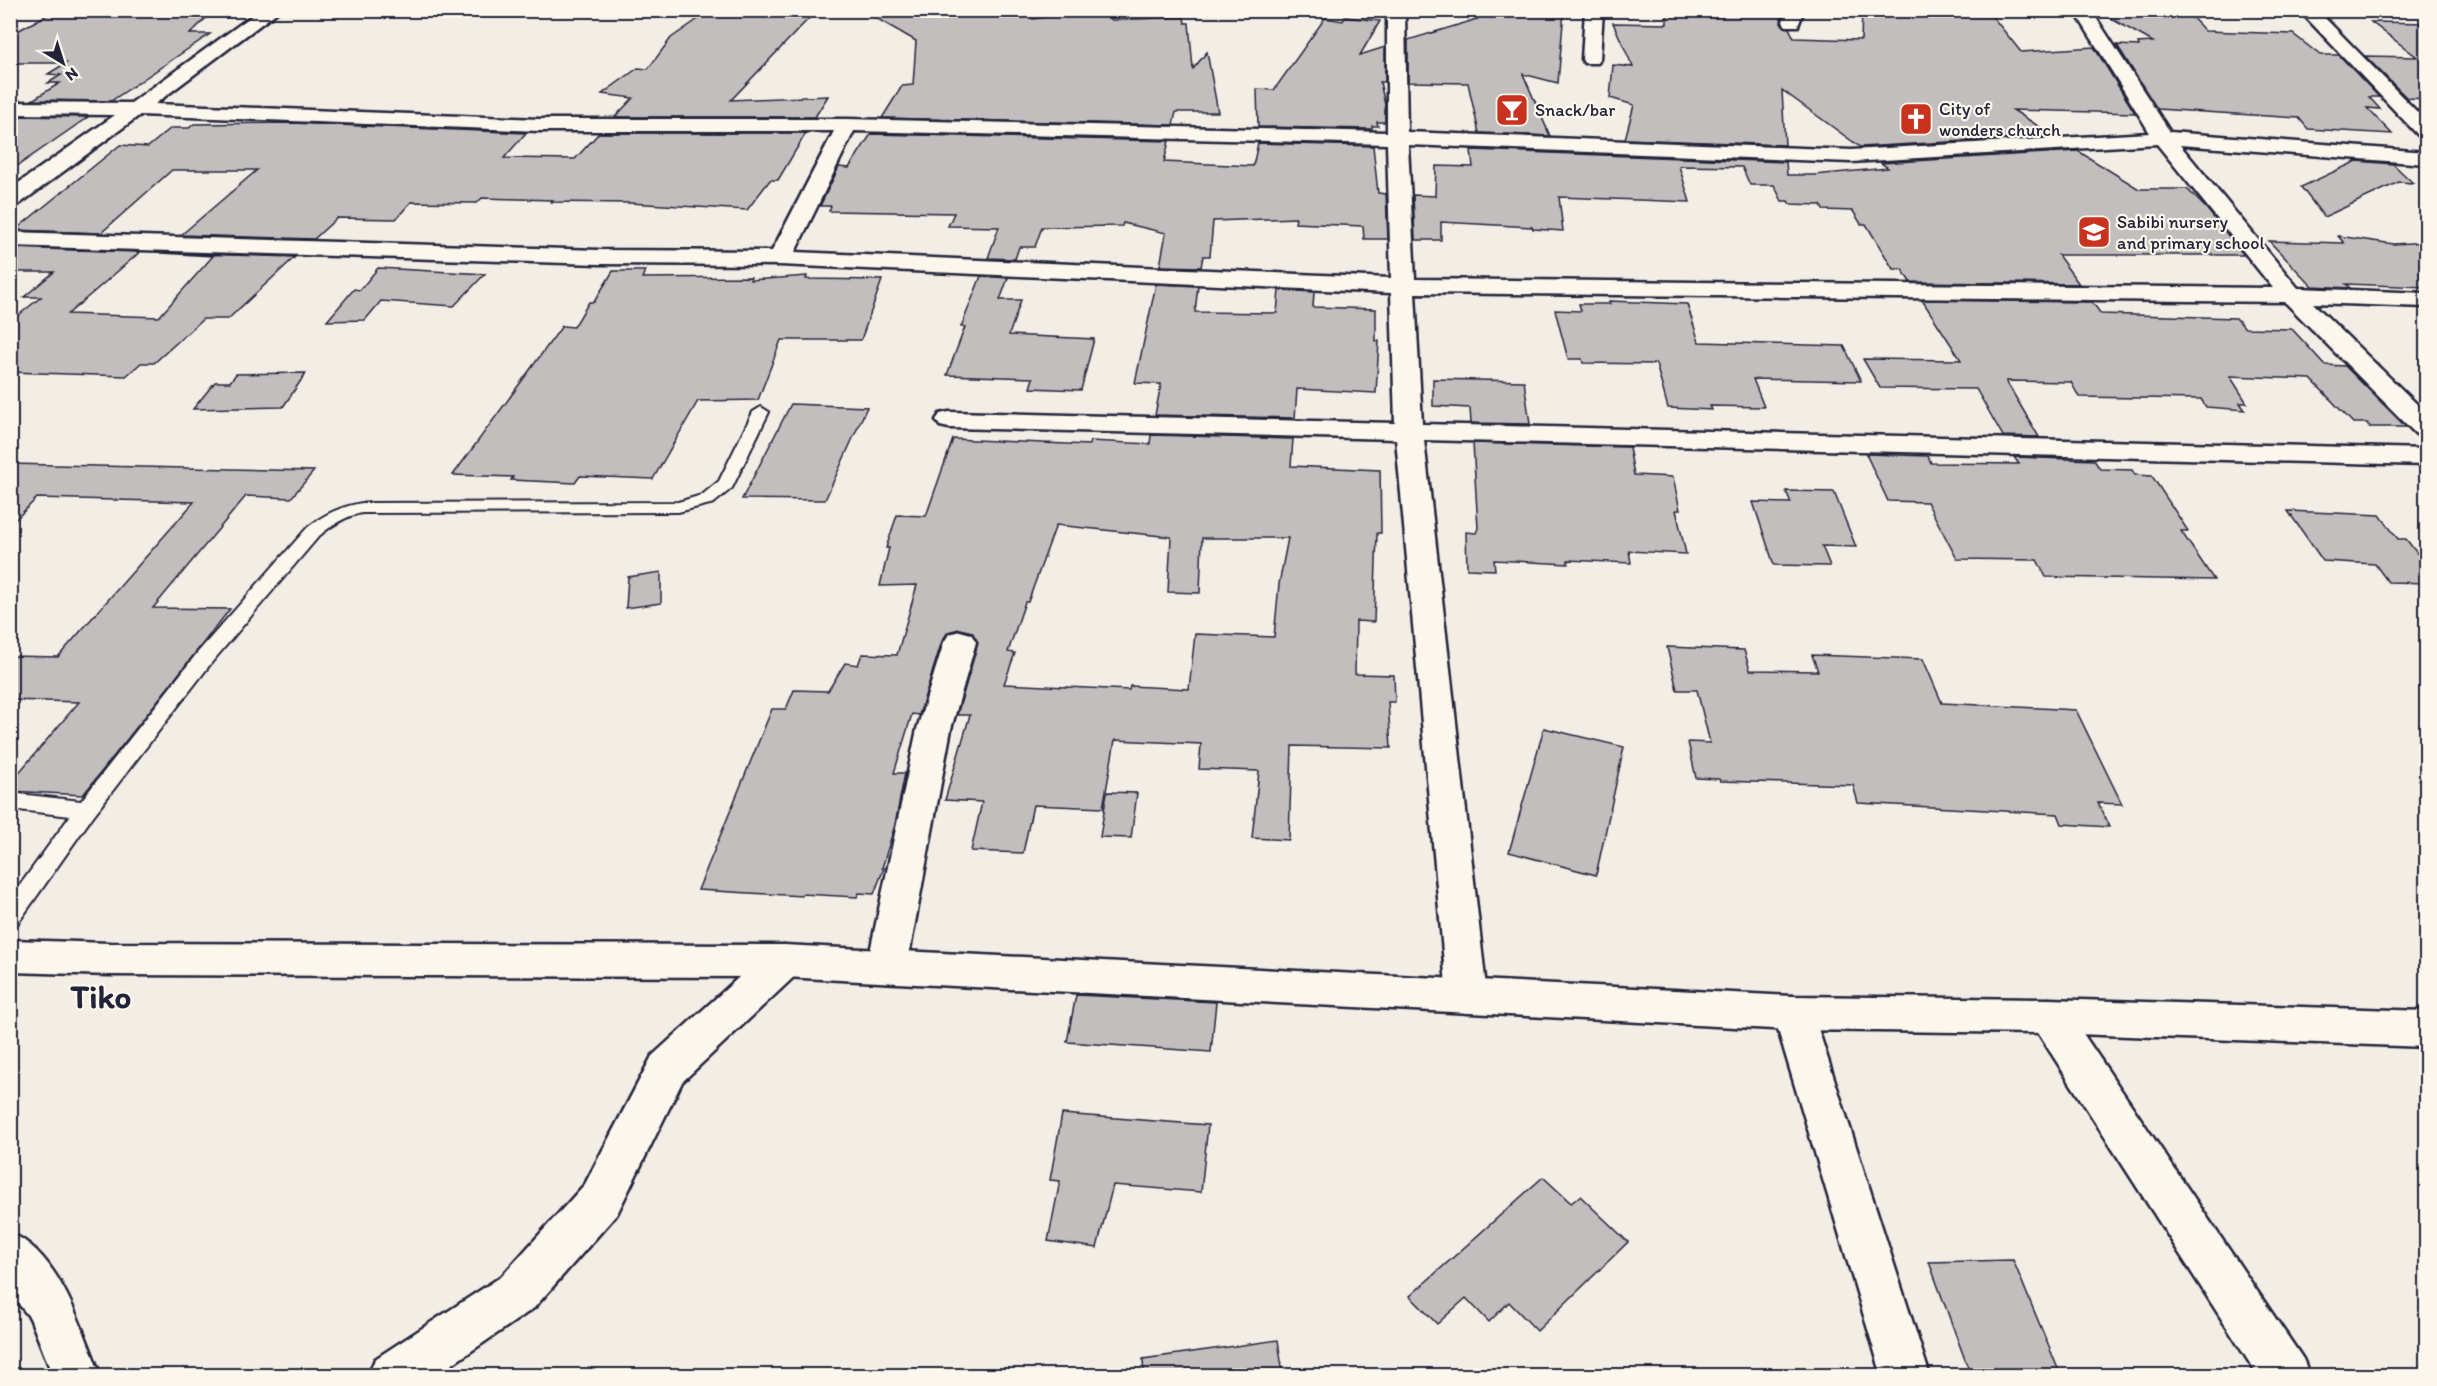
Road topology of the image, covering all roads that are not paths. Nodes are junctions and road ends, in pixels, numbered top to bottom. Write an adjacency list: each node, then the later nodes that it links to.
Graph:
1 (272, 10): 8 (street)
2 (1396, 10): 11 (street)
3 (1594, 10): 6 (street)
4 (2082, 10): 12 (street)
5 (2307, 10): 10 (street)
6 (1591, 59)
7 (10, 108): 8 (street)
8 (134, 109): 9 (street); 14 (street)
9 (847, 125): 11 (street); 16 (street)
10 (2427, 132)
11 (1397, 138): 12 (street); 17 (street)
12 (2163, 138): 13 (street); 18 (street)
13 (2427, 158)
14 (10, 200)
15 (10, 239): 16 (street)
16 (780, 258): 17 (street)
17 (1403, 286): 18 (street); 23 (street)
18 (2291, 295): 19 (street); 22 (street)
19 (2427, 300)
20 (761, 412): 27 (lane)
21 (949, 420): 23 (street)
22 (2427, 428)
23 (1409, 430): 24 (street); 32 (street)
24 (2427, 457)
25 (960, 642): 31 (street)
26 (10, 801): 27 (lane)
27 (86, 810): 28 (lane)
28 (10, 917)
29 (10, 956): 30 (street)
30 (784, 961): 31 (street); 38 (street)
31 (887, 966): 32 (street)
32 (1467, 996): 33 (street)
33 (1793, 1013): 34 (street); 39 (street)
34 (2049, 1016): 35 (street); 40 (street)
35 (2427, 1029)
36 (10, 1255): 37 (street)
37 (77, 1376)
38 (392, 1376)
39 (1906, 1376)
40 (2286, 1376)

